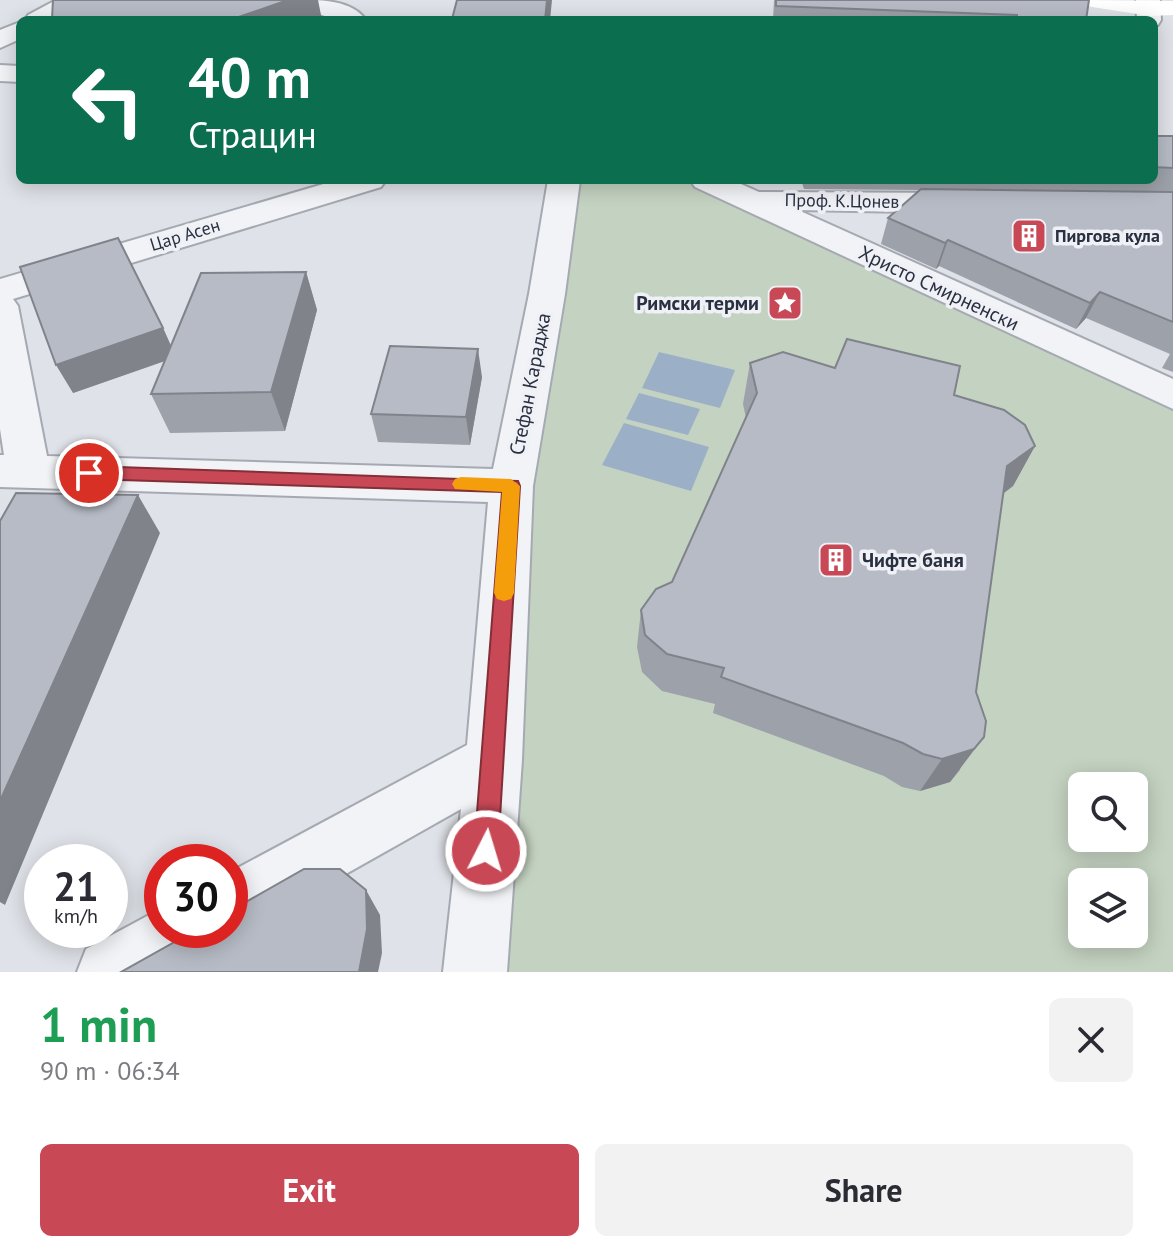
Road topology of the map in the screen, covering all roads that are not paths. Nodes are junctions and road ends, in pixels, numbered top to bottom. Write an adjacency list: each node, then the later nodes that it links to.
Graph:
1 (74, 0): 5 (street)
2 (312, 0): 6 (street)
3 (1092, 0): 4 (main road)
4 (1158, 10)
5 (44, 16)
6 (346, 16)
7 (357, 184): 12 (street, Цар Асен)
8 (563, 184): 17 (street, Стефан Караджа)
9 (715, 184): 10 (street, Христо Смирненски)
10 (751, 200): 11 (street, Проф. К.Цонев); 15 (street, Христо Смирненски)
11 (1001, 203)
12 (0, 291)
13 (0, 306): 14 (street)
14 (6, 385): 16 (street)
15 (1173, 395)
16 (14, 471): 17 (street)
17 (511, 486): 18 (street, Стефан Караджа)
18 (494, 760): 19 (street); 22 (street, Стефан Караджа)
19 (248, 895)
20 (152, 948): 21 (street)
21 (109, 972)
22 (475, 972)

